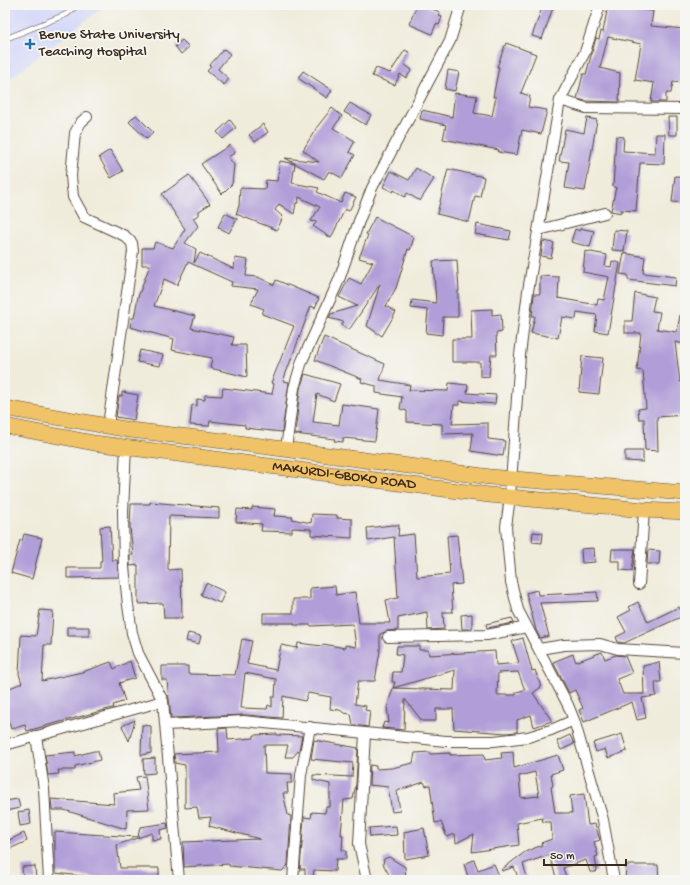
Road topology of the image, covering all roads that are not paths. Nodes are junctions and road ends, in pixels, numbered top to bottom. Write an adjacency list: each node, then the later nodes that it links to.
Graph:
1 (77, 5): 4 (lane)
2 (462, 5): 14 (street)
3 (600, 5): 5 (street)
4 (5, 39)
5 (560, 100): 6 (street); 9 (street)
6 (685, 109)
7 (87, 117): 11 (street)
8 (605, 213): 9 (street)
9 (539, 230): 15 (street)
10 (5, 408): 11 (main road)
11 (108, 425): 14 (main road)
12 (5, 426): 13 (main road, MAKURDI-GBOKO ROAD)
13 (126, 447): 17 (main road, MAKURDI-GBOKO ROAD); 25 (street)
14 (286, 449): 15 (main road)
15 (510, 479): 16 (main road); 17 (street)
16 (685, 493)
17 (510, 497): 18 (main road, MAKURDI-GBOKO ROAD); 21 (street)
18 (644, 510): 19 (main road, MAKURDI-GBOKO ROAD); 20 (street)
19 (685, 512)
20 (639, 584)
21 (527, 627): 22 (street); 23 (street)
22 (388, 636)
23 (539, 649): 24 (street); 26 (street)
24 (685, 653)
25 (163, 701): 27 (street); 30 (street)
26 (574, 720): 29 (street); 36 (street)
27 (166, 725): 28 (street); 33 (street)
28 (310, 727): 29 (street); 34 (street)
29 (365, 734): 35 (street)
30 (36, 736): 31 (street); 32 (street)
31 (5, 745)
32 (49, 880)
33 (179, 880)
34 (293, 880)
35 (367, 880)
36 (614, 880)

